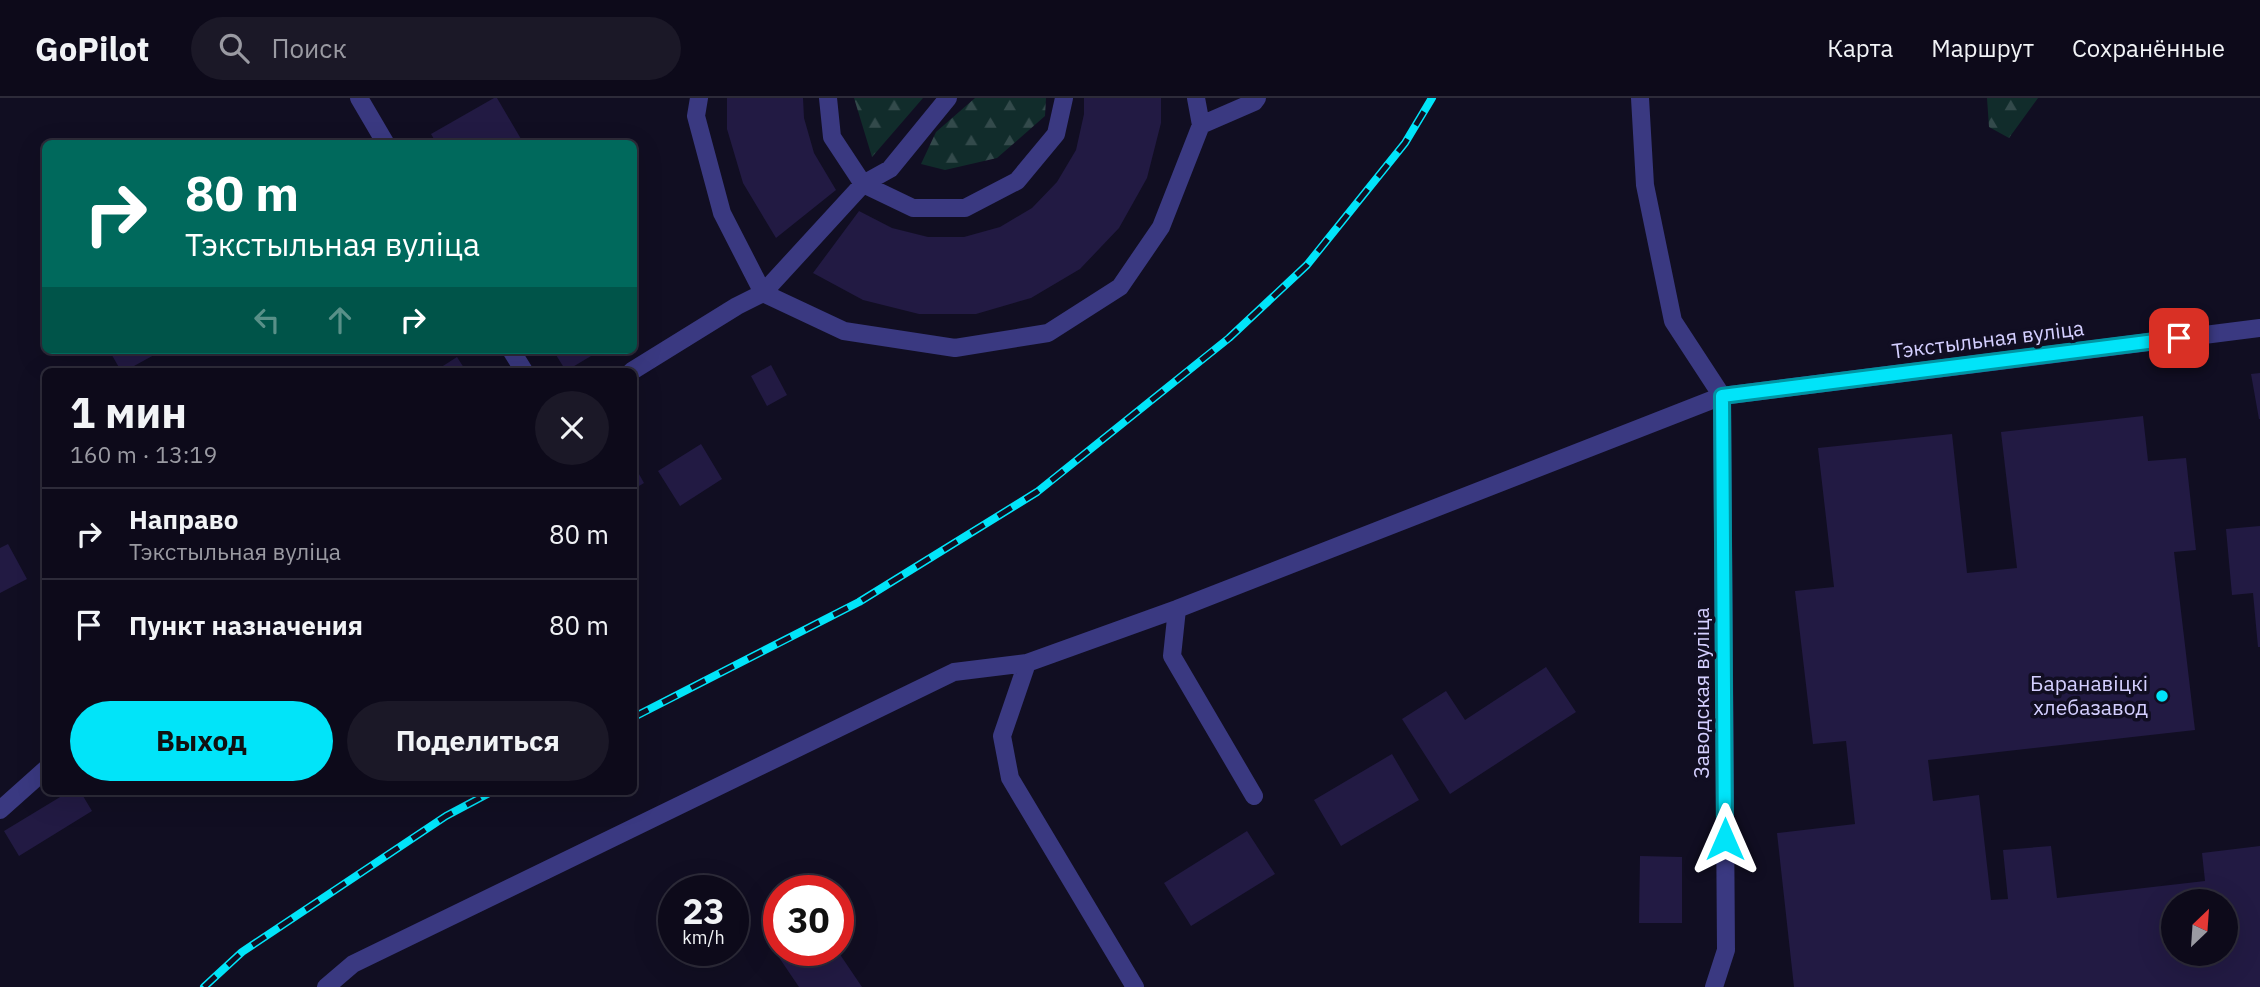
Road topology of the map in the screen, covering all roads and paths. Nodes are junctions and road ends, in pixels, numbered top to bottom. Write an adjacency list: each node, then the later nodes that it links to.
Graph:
1 (359, 98): 10 (street)
2 (699, 98): 12 (street)
3 (828, 98): 11 (street)
4 (948, 98): 11 (street)
5 (1063, 98): 11 (street)
6 (1196, 98): 9 (street)
7 (1257, 98): 9 (street)
8 (1640, 98): 15 (street)
9 (1201, 125): 12 (street)
10 (384, 140)
11 (863, 184): 12 (street)
12 (763, 293): 14 (street)
13 (2260, 328): 15 (street, Тэкстыльная вуліца)
14 (637, 368)
15 (1722, 396): 16 (street, Тэкстыльная вуліца); 23 (street, Заводская вуліца)
16 (1177, 610): 17 (street, Тэкстыльная вуліца); 19 (street)
17 (1027, 663): 21 (street, Тэкстыльная вуліца); 22 (street)
18 (42, 773): 20 (street)
19 (1254, 796)
20 (0, 810)
21 (326, 987)
22 (1135, 987)
23 (1714, 987)

